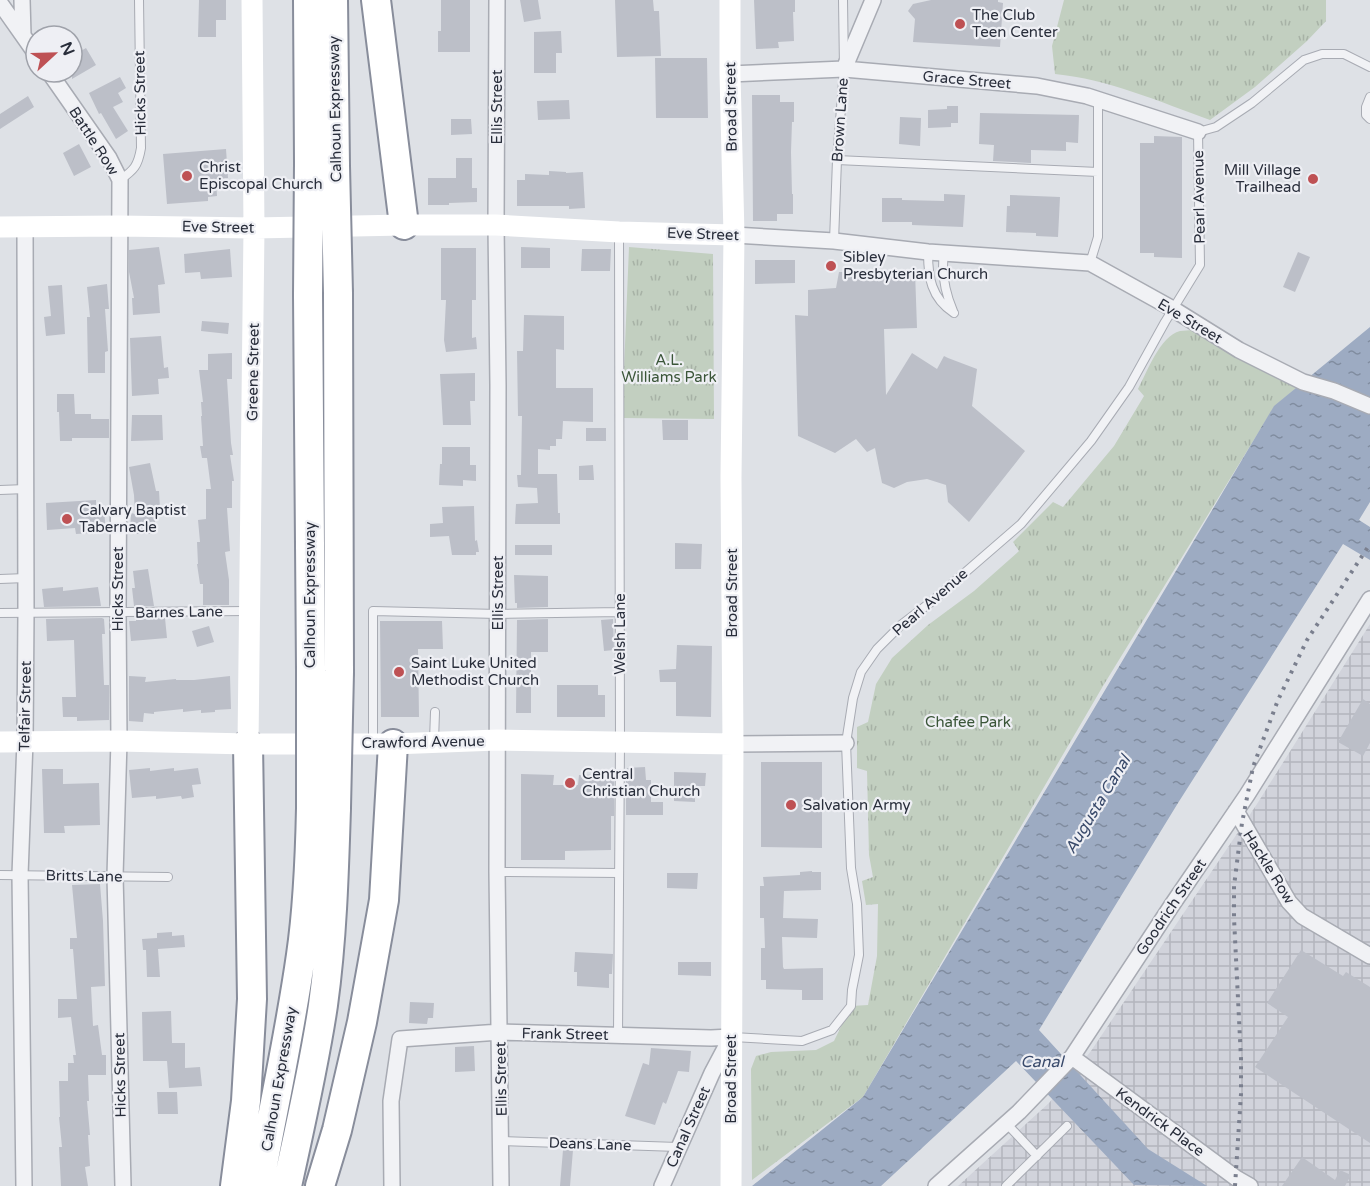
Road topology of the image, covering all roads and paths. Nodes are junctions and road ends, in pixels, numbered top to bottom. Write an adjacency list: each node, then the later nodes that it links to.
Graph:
1 (22, 0): 12 (street)
2 (139, 0): 24 (lane, Hicks Street)
3 (252, 0): 30 (street, Greene Street)
4 (308, 0): 22 (highway, Calhoun Expressway)
5 (333, 0): 22 (highway, Calhoun Expressway)
6 (376, 0): 25 (highway)
7 (497, 0): 26 (street, Ellis Street)
8 (730, 0): 15 (street, Broad Street)
9 (843, 0): 14 (lane, Brown Lane)
10 (873, 0): 14 (street)
11 (0, 3): 12 (street)
12 (23, 35)
13 (1370, 67): 20 (lane)
14 (844, 69): 15 (street, Grace Street); 18 (street, Grace Street); 21 (lane, Brown Lane)
15 (730, 74): 32 (street, Broad Street)
16 (57, 84): 24 (street, Battle Row)
17 (1370, 97): 19 (lane)
18 (1098, 99): 20 (street, Grace Street); 23 (lane)
19 (1370, 119)
20 (1198, 132): 36 (lane, Pearl Avenue)
21 (837, 160): 23 (lane); 33 (lane, Brown Lane)
22 (322, 164): 60 (highway, Calhoun Expressway, bridge); 60 (highway, Calhoun Expressway, bridge)
23 (1098, 172): 35 (lane)
24 (120, 180): 29 (street, Hicks Street)
25 (404, 225): 26 (street, Eve Street); 30 (street, Eve Street)
26 (496, 225): 31 (street, Eve Street); 48 (street, Ellis Street)
27 (0, 226): 28 (street, Eve Street)
28 (25, 226): 29 (street, Eve Street); 38 (street, Telfair Street)
29 (119, 226): 30 (street, Eve Street); 45 (street, Hicks Street)
30 (254, 228): 43 (street, Greene Street)
31 (619, 232): 32 (street, Eve Street); 46 (lane, Welsh Lane)
32 (734, 235): 33 (street, Eve Street); 59 (street, Broad Street)
33 (834, 241): 34 (street, Eve Street)
34 (936, 252): 34 (lane); 35 (street, Eve Street)
35 (1090, 263): 36 (street, Eve Street)
36 (1173, 309): 37 (street, Eve Street); 57 (lane, Pearl Avenue)
37 (1370, 406)
38 (26, 489): 39 (lane); 40 (street, Telfair Street)
39 (0, 490)
40 (26, 578): 41 (lane); 44 (street, Telfair Street)
41 (0, 579)
42 (1370, 599): 61 (street, Goodrich Street)
43 (250, 611): 45 (lane, Barnes Lane); 58 (street, Greene Street)
44 (26, 612): 45 (lane, Barnes Lane); 47 (lane, Barnes Lane); 51 (street, Telfair Street)
45 (118, 612): 52 (street, Hicks Street)
46 (620, 612): 48 (lane); 55 (lane, Welsh Lane)
47 (0, 613)
48 (498, 614): 50 (street, Ellis Street); 56 (lane)
49 (435, 711): 54 (lane)
50 (497, 740): 54 (street, Crawford Avenue); 55 (street, Crawford Avenue); 62 (street, Ellis Street)
51 (25, 741): 52 (street, Crawford Avenue); 53 (street, Crawford Avenue); 65 (street, Telfair Street)
52 (119, 741): 58 (street, Crawford Avenue); 66 (street, Hicks Street)
53 (0, 742)
54 (434, 742): 56 (street, Crawford Avenue)
55 (620, 742): 59 (street, Crawford Avenue); 63 (lane, Welsh Lane)
56 (383, 743): 58 (street, Crawford Avenue); 84 (highway)
57 (846, 743): 59 (street, Crawford Avenue); 71 (lane, Pearl Avenue)
58 (248, 744): 81 (highway)
59 (733, 744): 71 (street, Broad Street)
60 (324, 808): 82 (highway, Calhoun Expressway); 83 (highway, Calhoun Expressway)
61 (1236, 811): 68 (street, Hackle Row); 72 (street, Goodrich Street)
62 (497, 872): 63 (lane); 69 (street, Ellis Street)
63 (619, 873): 70 (lane, Welsh Lane)
64 (0, 875): 65 (lane, Britts Lane)
65 (20, 875): 66 (lane, Britts Lane); 79 (street, Telfair Street)
66 (115, 876): 67 (lane, Britts Lane); 80 (street, Hicks Street)
67 (168, 877)
68 (1370, 956)
69 (500, 1032): 70 (street, Frank Street); 75 (street, Ellis Street); 85 (street, Frank Street)
70 (618, 1035): 71 (street, Frank Street)
71 (731, 1037): 76 (street, Canal Street); 78 (street, Broad Street)
72 (1071, 1057): 73 (street, Goodrich Street); 90 (street, Kendrick Place)
73 (1006, 1124): 77 (lane); 88 (street, Goodrich Street)
74 (1066, 1126): 77 (lane)
75 (502, 1141): 76 (lane, Deans Lane); 86 (street, Ellis Street)
76 (678, 1147): 87 (street, Canal Street)
77 (1037, 1156): 89 (lane)
78 (731, 1179)
79 (24, 1186)
80 (123, 1186)
81 (235, 1186)
82 (259, 1186)
83 (287, 1186)
84 (320, 1186)
85 (392, 1186)
86 (501, 1186)
87 (662, 1186)
88 (936, 1186)
89 (1006, 1186)
90 (1250, 1186)

